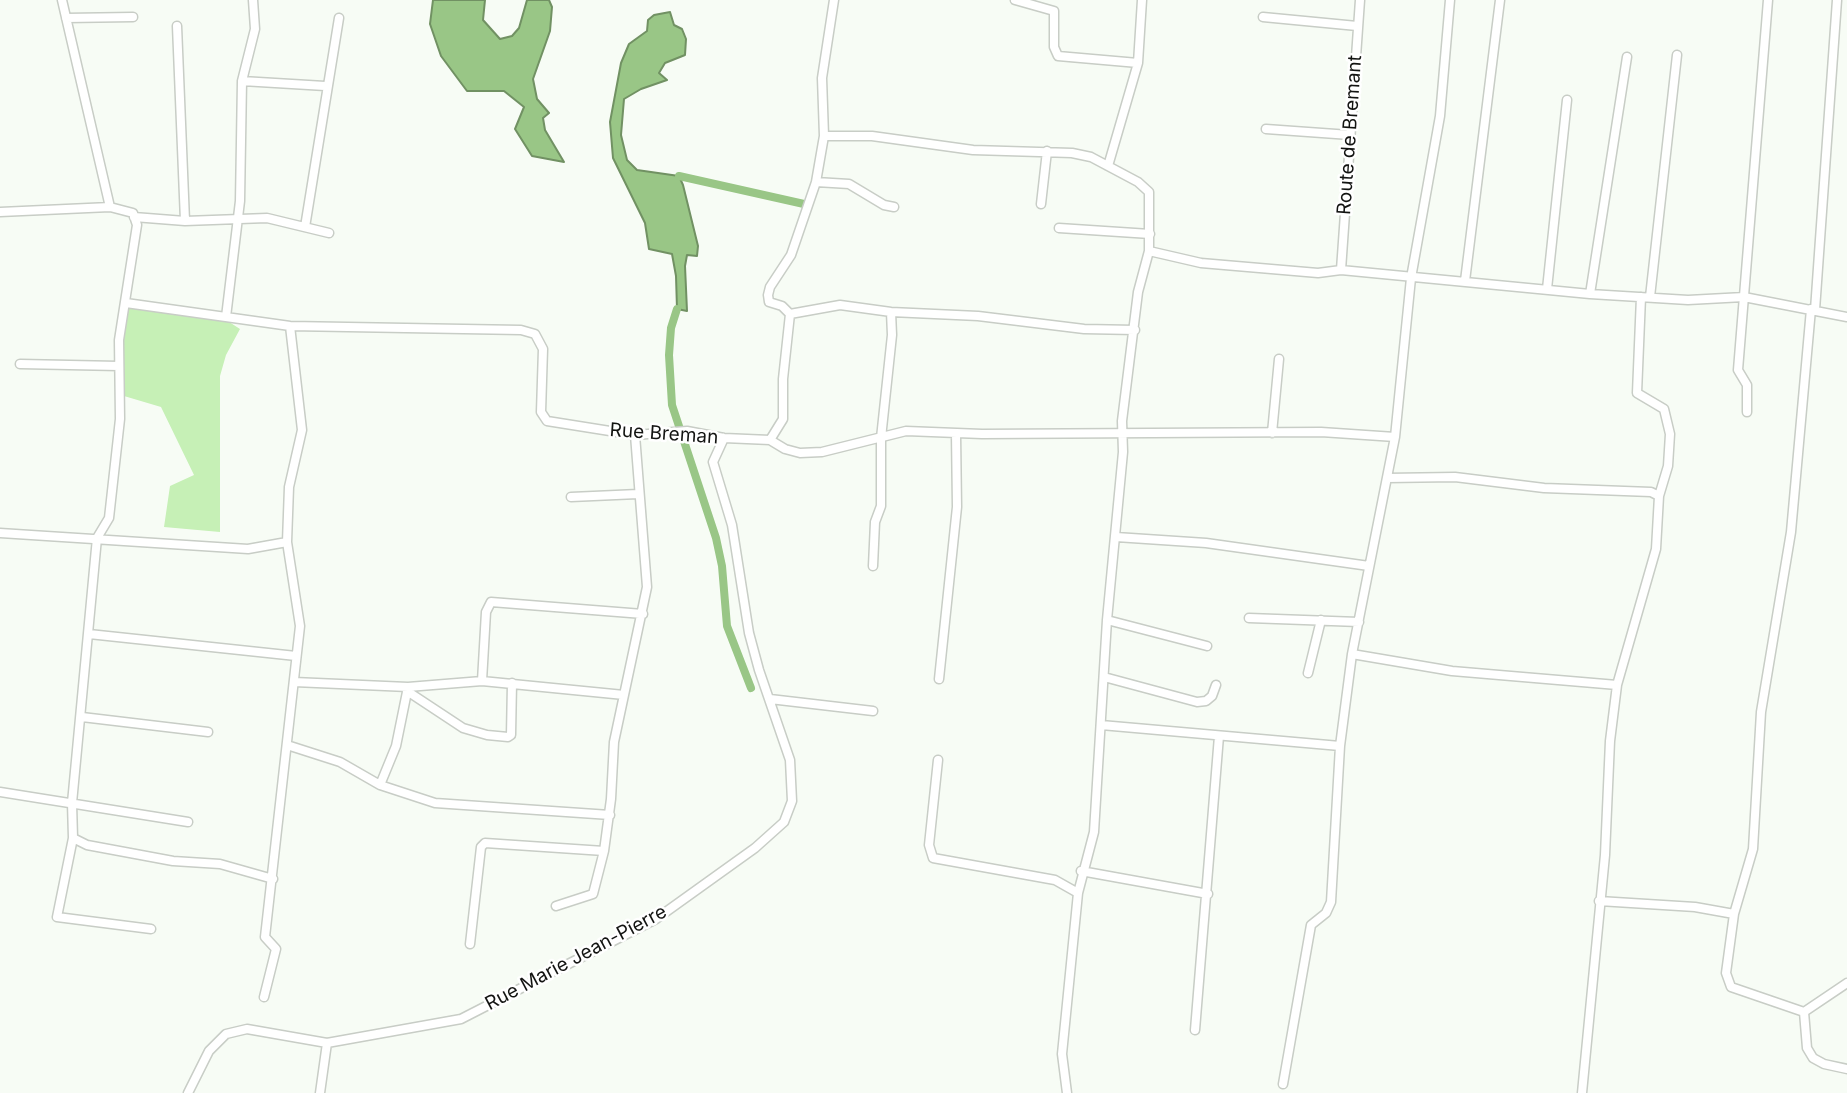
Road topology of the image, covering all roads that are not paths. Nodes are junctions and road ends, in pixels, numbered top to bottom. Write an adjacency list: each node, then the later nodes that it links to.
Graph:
1 (62, 0): 13 (street)
2 (253, 0): 20 (street)
3 (834, 0): 25 (street)
4 (1015, 0): 19 (street)
5 (1142, 0): 19 (street)
6 (1360, 0): 16 (street, Route de Bremant)
7 (1450, 0): 42 (street)
8 (1500, 0): 43 (street)
9 (1768, 0): 47 (street)
10 (1837, 0): 49 (street)
11 (133, 17): 13 (street)
12 (1263, 17): 16 (street)
13 (66, 18): 30 (street)
14 (339, 18): 21 (street)
15 (177, 26): 35 (street)
16 (1357, 26): 24 (street, Route de Bremant)
17 (1676, 55): 46 (street)
18 (1627, 57): 45 (street)
19 (1138, 64): 27 (street)
20 (243, 81): 21 (street); 34 (street)
21 (325, 86): 36 (street)
22 (1567, 100): 44 (street)
23 (1266, 129): 24 (street)
24 (1350, 135): 41 (street, Route de Bremant)
25 (824, 136): 26 (street); 28 (street)
26 (1047, 151): 27 (street); 29 (street)
27 (1108, 166): 39 (street)
28 (816, 182): 31 (street); 51 (street)
29 (1041, 204)
30 (110, 207): 32 (street); 33 (street)
31 (894, 207)
32 (0, 212)
33 (134, 217): 35 (street); 48 (street)
34 (238, 219): 35 (street); 36 (street); 52 (street)
35 (185, 221)
36 (305, 227): 38 (street)
37 (1059, 228): 39 (street)
38 (329, 233)
39 (1150, 234): 40 (street)
40 (1149, 251): 41 (street); 55 (street)
41 (1341, 271): 42 (street)
42 (1412, 278): 43 (street); 64 (street)
43 (1465, 281): 44 (street)
44 (1547, 289): 45 (street)
45 (1590, 294): 46 (street)
46 (1646, 297): 47 (street); 70 (street)
47 (1744, 297): 49 (street); 59 (street)
48 (126, 303): 52 (street, Rue Breman); 58 (street)
49 (1813, 309): 53 (street); 119 (street)
50 (891, 312): 51 (street); 55 (street); 66 (street)
51 (790, 314): 67 (street)
52 (226, 317): 54 (street, Rue Breman)
53 (1847, 317)
54 (290, 326): 63 (street, Rue Breman); 75 (street)
55 (1135, 330): 60 (street)
56 (1279, 359): 61 (street)
57 (20, 364): 58 (street)
58 (119, 366): 74 (street)
59 (1746, 412)
60 (1123, 432): 61 (street, Rue Breman); 62 (street, Rue Breman); 73 (street)
61 (1272, 433): 64 (street, Rue Breman)
62 (956, 434): 66 (street, Rue Breman); 89 (street)
63 (635, 435): 65 (street, Rue Breman); 69 (street)
64 (1395, 437): 68 (street)
65 (724, 438): 67 (street, Rue Breman); 97 (street, Rue Marie Jean-Pierre)
66 (881, 438): 67 (street, Rue Breman); 76 (street)
67 (770, 440)
68 (1387, 478): 70 (street); 77 (street)
69 (638, 494): 71 (street); 78 (street)
70 (1659, 496): 94 (street)
71 (571, 497)
72 (0, 533): 74 (street)
73 (1116, 537): 77 (street); 80 (street)
74 (97, 538): 75 (street); 83 (street)
75 (287, 542): 86 (street)
76 (873, 566)
77 (1369, 566): 82 (street)
78 (643, 614): 90 (street); 96 (street)
79 (1249, 618): 81 (street)
80 (1107, 620): 84 (street); 88 (street)
81 (1321, 620): 82 (street); 87 (street)
82 (1359, 622): 85 (street)
83 (89, 634): 86 (street); 99 (street)
84 (1207, 646)
85 (1352, 654): 94 (street); 104 (street)
86 (296, 656): 91 (street)
87 (1308, 673)
88 (1104, 677): 93 (street); 100 (street)
89 (939, 678)
90 (482, 681): 92 (street); 95 (street)
91 (294, 682): 95 (street); 103 (street)
92 (512, 683): 95 (street); 96 (street)
93 (1216, 685)
94 (1618, 685): 117 (street)
95 (407, 689): 106 (street)
96 (624, 695): 109 (street)
97 (770, 699): 98 (street); 126 (street, Rue Marie Jean-Pierre)
98 (873, 711)
99 (82, 717): 101 (street); 108 (street)
100 (1101, 725): 102 (street); 113 (street)
101 (208, 732)
102 (1219, 736): 104 (street); 116 (street)
103 (287, 745): 106 (street); 114 (street)
104 (1340, 747): 128 (street)
105 (938, 761): 115 (street)
106 (380, 785): 109 (street)
107 (0, 792): 108 (street)
108 (72, 803): 110 (street); 111 (street)
109 (610, 815): 112 (street)
110 (188, 822)
111 (73, 838): 114 (street); 120 (street)
112 (604, 851): 118 (street); 121 (street)
113 (1081, 871): 115 (street); 116 (street)
114 (274, 879): 123 (street)
115 (1078, 893): 131 (street)
116 (1208, 894): 125 (street)
117 (1599, 901): 119 (street); 132 (street)
118 (556, 906)
119 (1734, 914): 124 (street)
120 (151, 929)
121 (470, 944)
122 (1847, 983): 124 (street)
123 (264, 997)
124 (1804, 1012): 127 (street)
125 (1195, 1030)
126 (327, 1043): 129 (street, Rue Marie Jean-Pierre); 130 (street)
127 (1847, 1069)
128 (1283, 1084)
129 (188, 1093)
130 (320, 1093)
131 (1067, 1093)
132 (1582, 1093)

